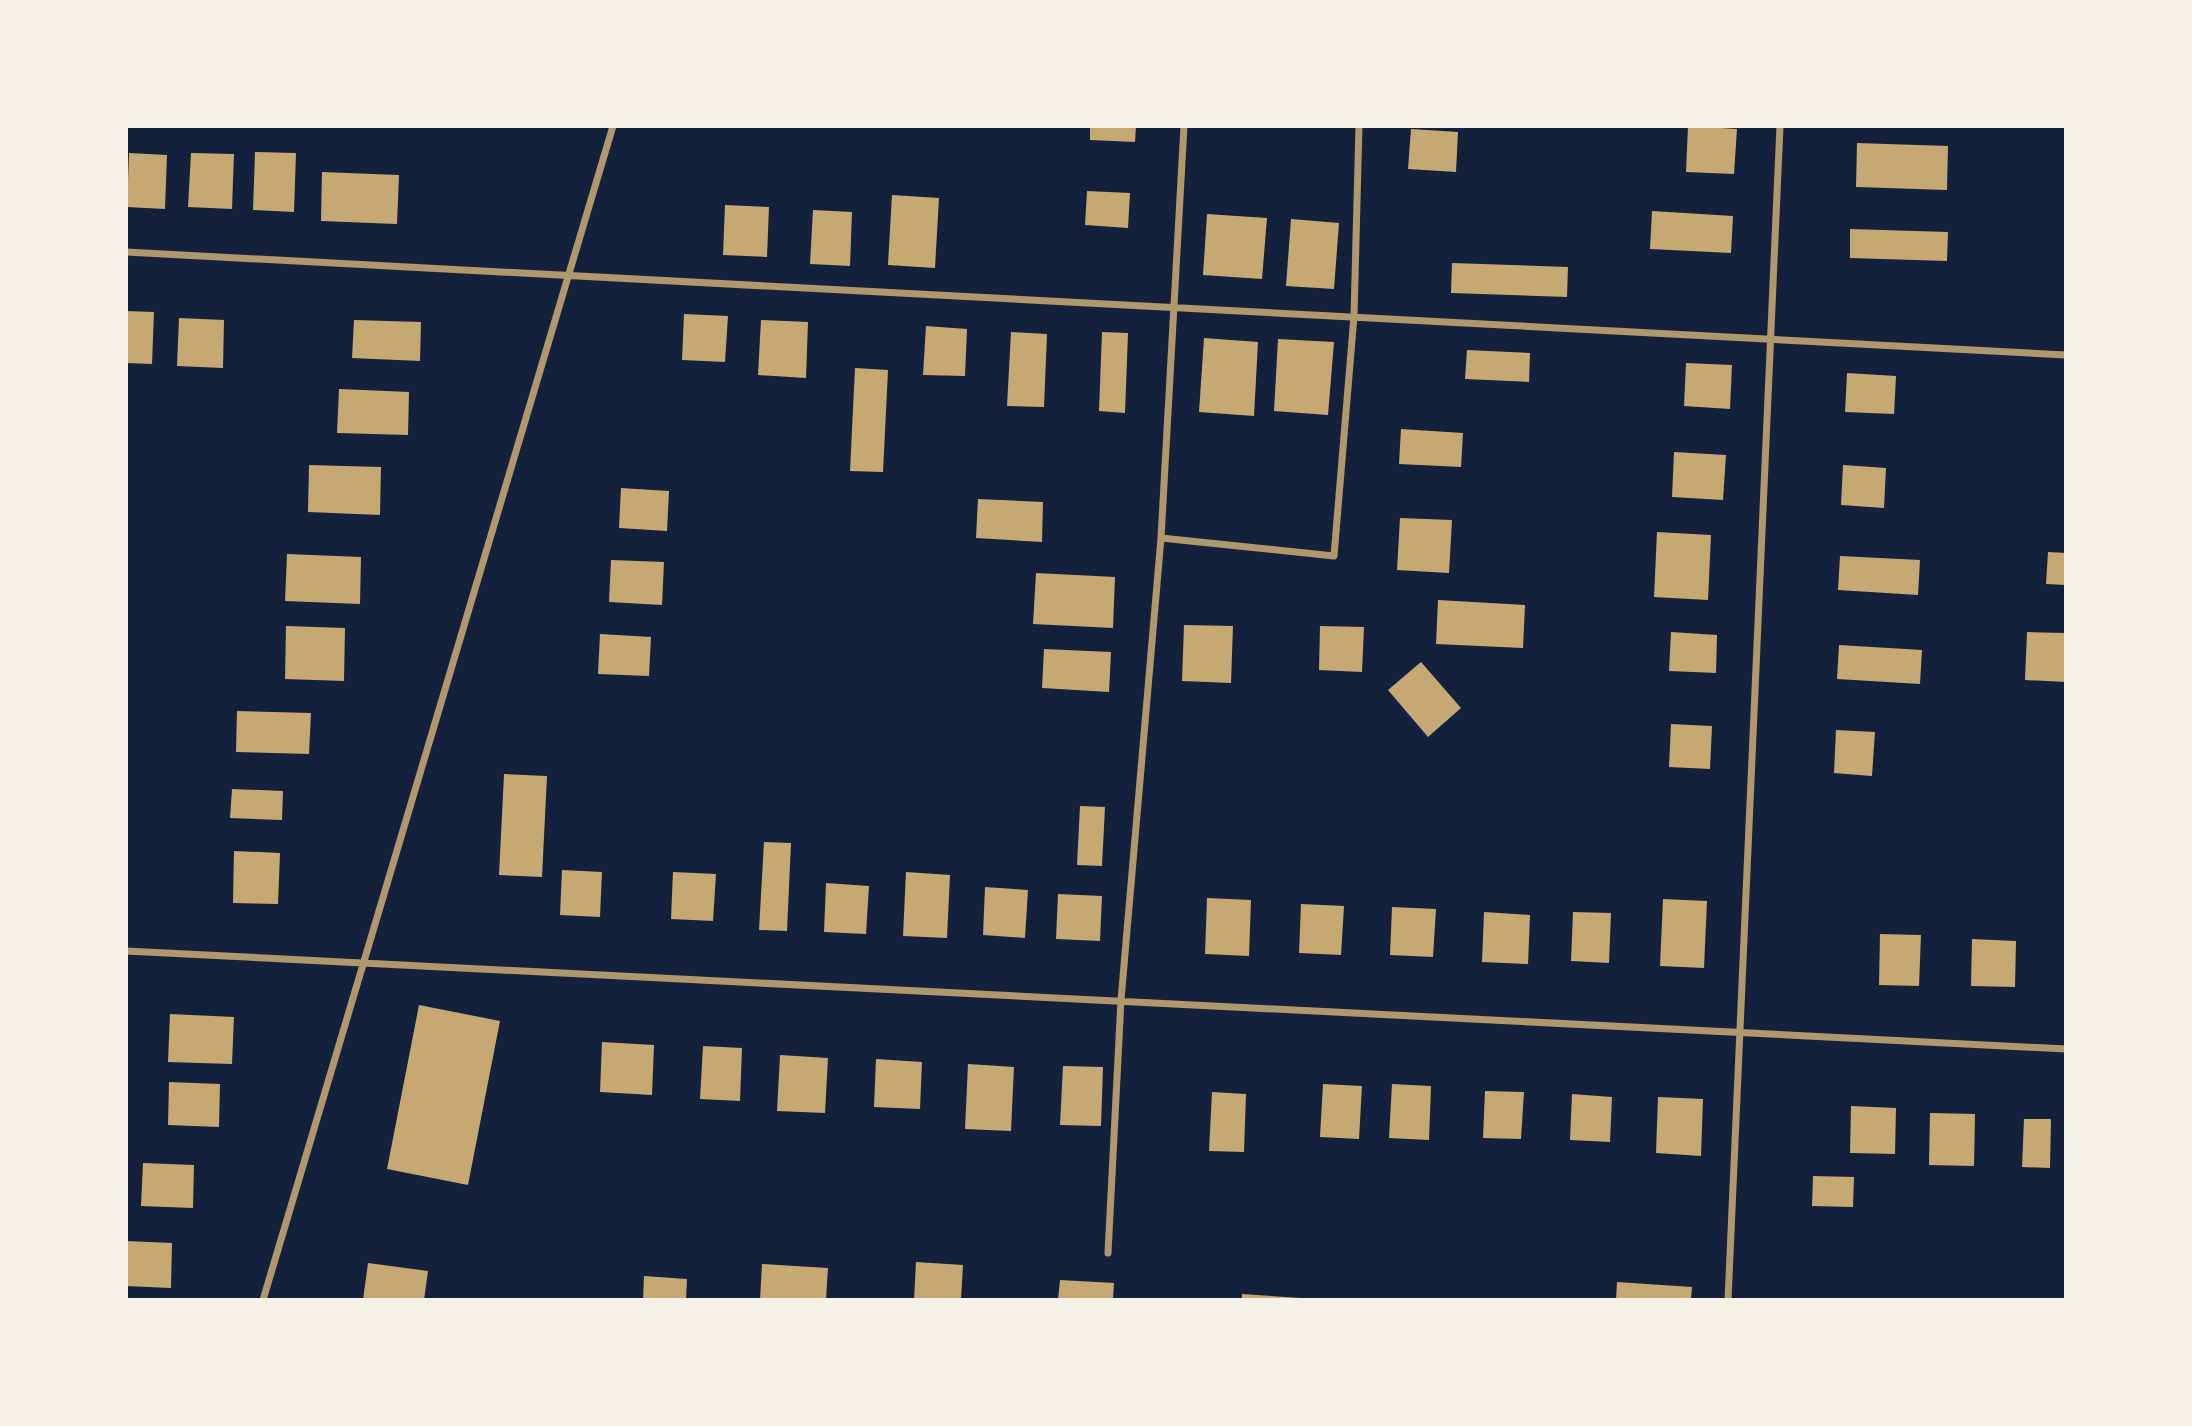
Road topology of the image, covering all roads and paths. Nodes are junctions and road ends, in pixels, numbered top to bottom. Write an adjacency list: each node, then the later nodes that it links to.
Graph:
1 (613, 126): 6 (street)
2 (1184, 126): 7 (street)
3 (1359, 126): 8 (street)
4 (1780, 126): 9 (street)
5 (126, 252): 6 (street)
6 (569, 274): 7 (street); 13 (street)
7 (1174, 307): 8 (street); 11 (street)
8 (1354, 316): 9 (street); 11 (street)
9 (1771, 338): 10 (street); 15 (street)
10 (2066, 355)
11 (1161, 538): 14 (street)
12 (126, 951): 13 (street)
13 (364, 961): 14 (street); 18 (street)
14 (1121, 1000): 15 (street); 17 (street)
15 (1742, 1032): 16 (street); 19 (street)
16 (2066, 1049)
17 (1108, 1253)
18 (262, 1300)
19 (1728, 1300)

